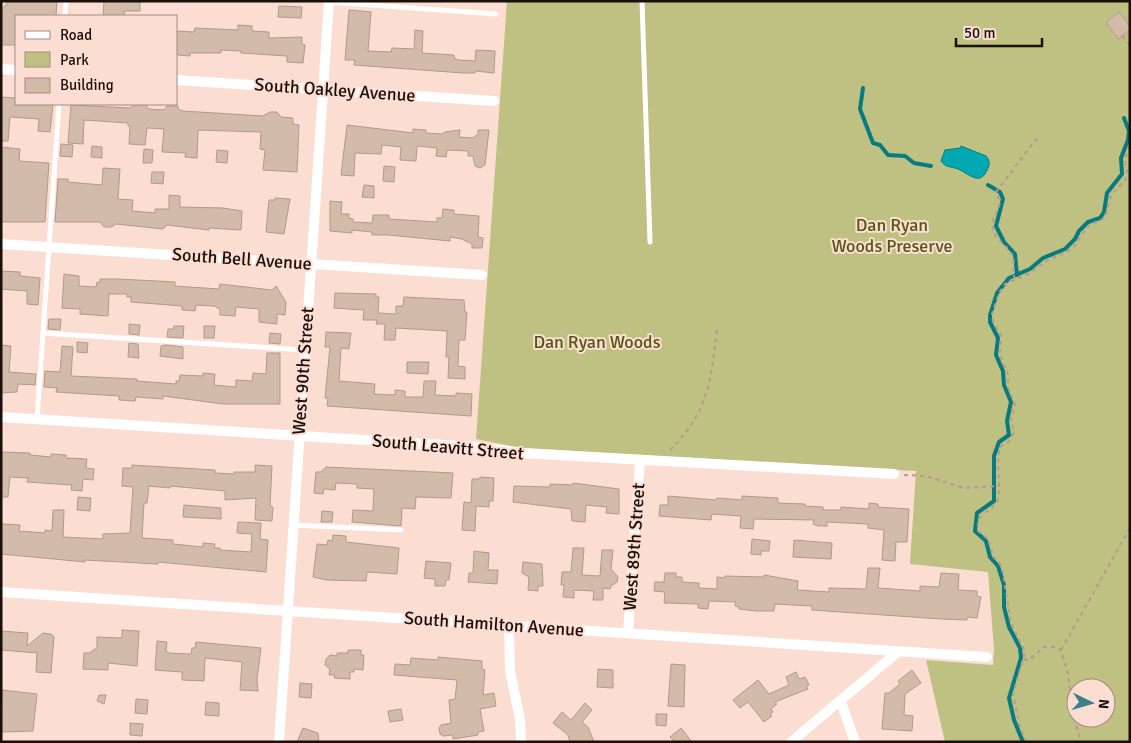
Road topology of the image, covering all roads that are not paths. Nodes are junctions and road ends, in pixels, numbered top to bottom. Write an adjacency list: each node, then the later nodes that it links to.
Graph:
1 (66, 1): 5 (lane)
2 (642, 1): 12 (lane)
3 (329, 2): 4 (lane); 9 (street, West 90th Street)
4 (496, 14)
5 (65, 15)
6 (1, 69): 7 (street)
7 (15, 70)
8 (178, 80): 9 (street, South Oakley Avenue)
9 (323, 90): 10 (street, South Oakley Avenue); 15 (street, West 90th Street)
10 (494, 101)
11 (59, 105): 14 (lane)
12 (650, 242)
13 (1, 244): 14 (street, South Bell Avenue)
14 (49, 247): 15 (street, South Bell Avenue); 17 (lane)
15 (310, 264): 16 (street, South Bell Avenue); 18 (street, West 90th Street)
16 (482, 275)
17 (43, 333): 18 (lane); 20 (lane)
18 (304, 350): 21 (street, West 90th Street)
19 (1, 417): 20 (street, South Leavitt Street)
20 (37, 419): 21 (street, South Leavitt Street)
21 (299, 436): 22 (street, South Leavitt Street); 24 (street, West 90th Street)
22 (640, 460): 23 (street, South Leavitt Street); 29 (street, West 89th Street)
23 (894, 474)
24 (293, 525): 25 (lane); 27 (street, West 90th Street)
25 (402, 530)
26 (1, 592): 27 (street, South Hamilton Avenue)
27 (287, 611): 28 (street, South Hamilton Avenue); 33 (street, West 90th Street)
28 (509, 625): 29 (street, South Hamilton Avenue); 34 (street)
29 (628, 633): 30 (street, South Hamilton Avenue)
30 (899, 651): 31 (street, South Hamilton Avenue); 32 (street)
31 (987, 657)
32 (841, 702): 35 (street); 36 (street)
33 (279, 742)
34 (521, 742)
35 (792, 742)
36 (855, 742)

